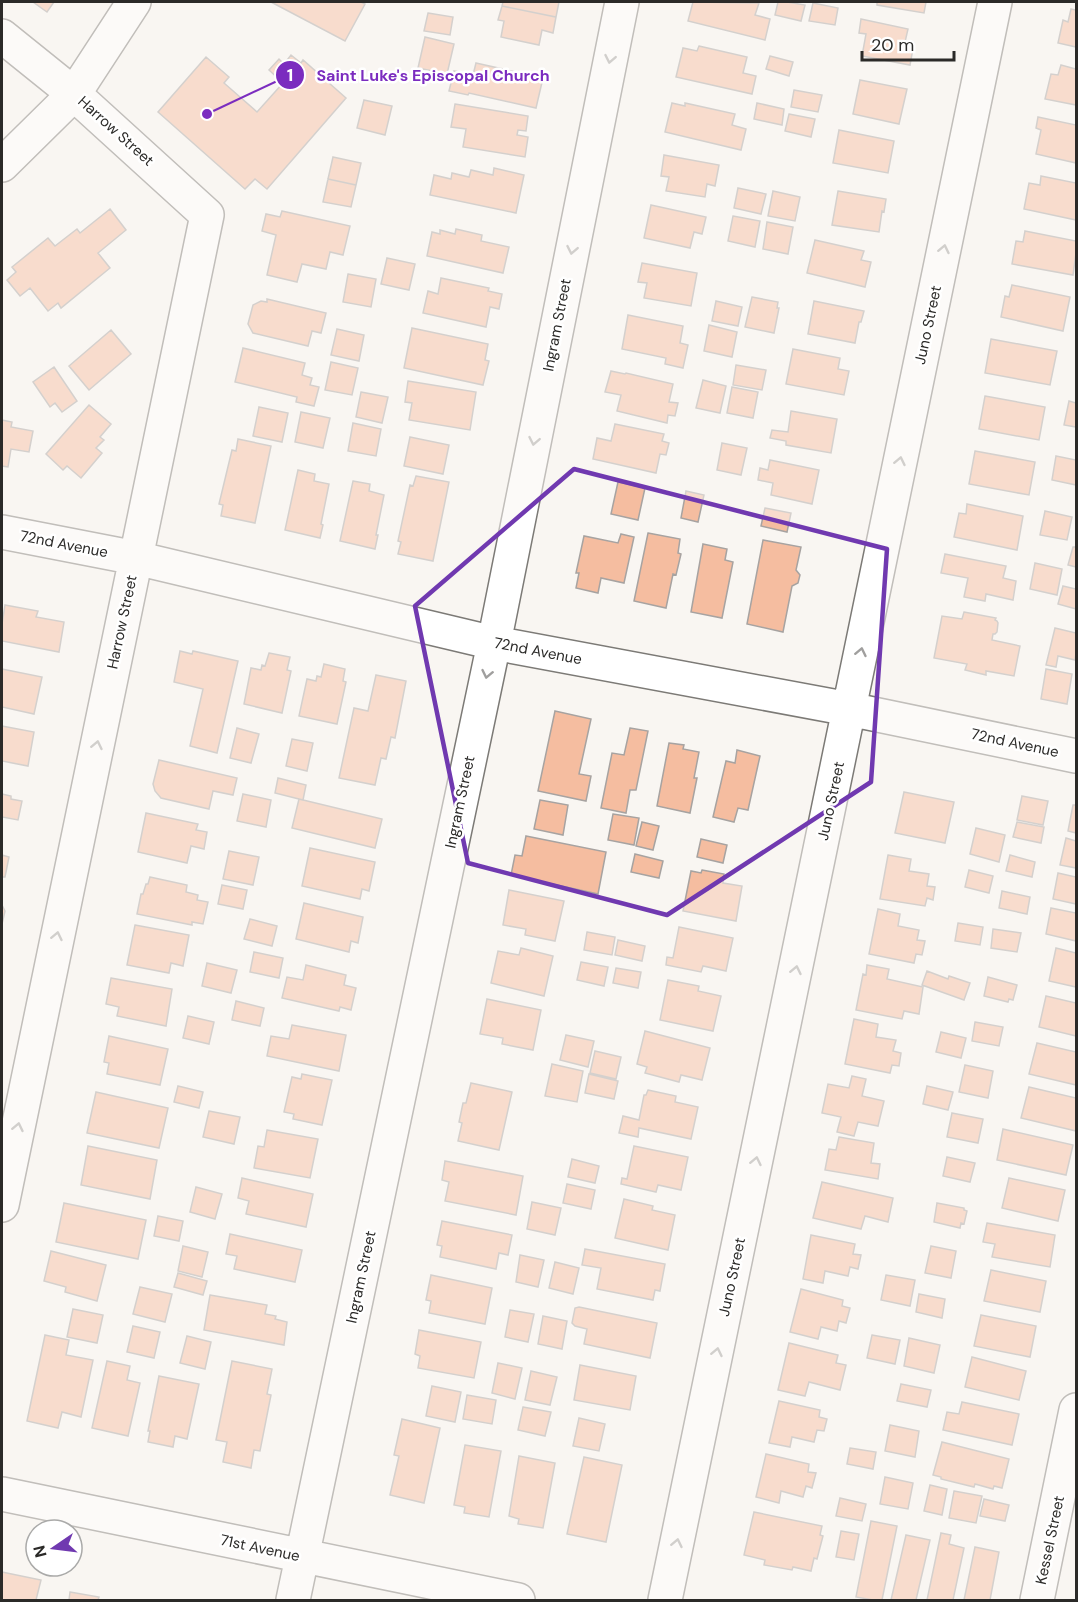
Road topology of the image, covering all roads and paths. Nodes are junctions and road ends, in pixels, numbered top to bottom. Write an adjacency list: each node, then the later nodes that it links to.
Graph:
1 (134, 2): 5 (street)
2 (622, 2): 9 (street, Ingram Street, one-way to 9)
3 (995, 2): 10 (street, Juno Street, one-way to 3)
4 (2, 36): 5 (street)
5 (74, 94): 6 (street); 8 (street, Harrow Street)
6 (2, 165)
7 (2, 532): 8 (street, 72nd Avenue)
8 (136, 558): 9 (street, 72nd Avenue); 12 (street, Harrow Street, one-way to 8)
9 (494, 642): 10 (street, 72nd Avenue); 15 (street, Ingram Street, one-way to 15)
10 (849, 709): 11 (street, 72nd Avenue); 18 (street, Juno Street, one-way to 10)
11 (1077, 756)
12 (2, 1205)
13 (1077, 1410): 19 (street, Kessel Street)
14 (2, 1494): 15 (street, 71st Avenue)
15 (302, 1556): 16 (street, Ingram Street); 17 (street, 71st Avenue)
16 (293, 1600)
17 (518, 1600)
18 (665, 1600)
19 (1037, 1600)

